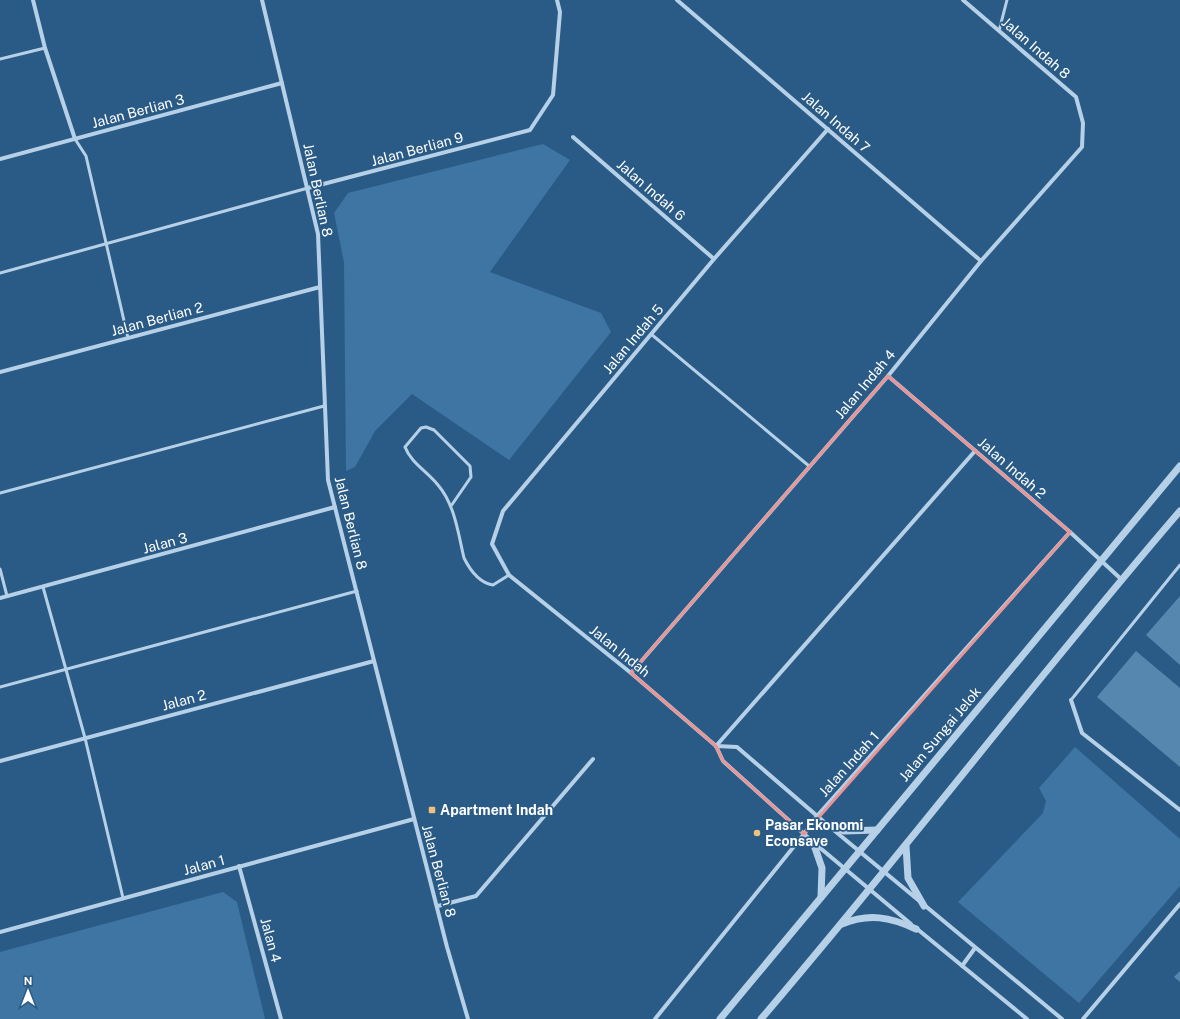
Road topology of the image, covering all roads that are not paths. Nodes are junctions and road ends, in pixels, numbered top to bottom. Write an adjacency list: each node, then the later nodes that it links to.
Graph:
1 (33, 0): 8 (street)
2 (262, 0): 10 (street, Jalan Berlian 8)
3 (557, 0): 16 (street, Jalan Berlian 9)
4 (677, 0): 12 (street, Jalan Indah 7)
5 (963, 0): 7 (street, Jalan Indah 8)
6 (1006, 0): 7 (lane)
7 (999, 31): 11 (street, Jalan Indah 8)
8 (45, 48): 9 (lane); 14 (street)
9 (0, 59)
10 (282, 83): 14 (street, Jalan Berlian 3); 16 (street, Jalan Berlian 8)
11 (1076, 97): 19 (street, Jalan Indah 4)
12 (828, 130): 18 (street, Jalan Indah 5); 19 (street, Jalan Indah 7)
13 (573, 137): 18 (street, Jalan Indah 6)
14 (75, 139): 15 (street, Jalan Berlian 3); 17 (lane)
15 (0, 159)
16 (308, 188): 17 (lane); 21 (street, Jalan Berlian 8)
17 (106, 244): 20 (lane); 23 (lane)
18 (714, 259): 22 (street, Jalan Indah 5)
19 (981, 261): 25 (street, Jalan Indah 4)
20 (0, 273)
21 (320, 287): 23 (street, Jalan Berlian 2); 26 (street, Jalan Berlian 8)
22 (651, 334): 28 (lane); 38 (street, Jalan Indah 5)
23 (128, 338): 24 (street, Jalan Berlian 2)
24 (0, 372)
25 (888, 376): 27 (street, Jalan Indah 2); 28 (street, Jalan Indah 4)
26 (324, 406): 30 (lane); 32 (street, Jalan Berlian 8)
27 (976, 451): 34 (street, Jalan Indah 2); 50 (street)
28 (809, 466): 46 (street, Jalan Indah 4)
29 (1180, 466): 35 (street, Jalan Sungai Jelok)
30 (0, 493)
31 (451, 506): 31 (lane); 38 (lane)
32 (335, 507): 40 (street, Jalan 3); 41 (street, Jalan Berlian 8)
33 (1180, 511): 39 (street)
34 (1070, 532): 35 (street, Jalan Indah 2); 54 (street, Jalan Indah 1)
35 (1102, 561): 39 (street, Jalan Indah 2); 57 (street, Jalan Sungai Jelok)
36 (1180, 565): 48 (lane)
37 (0, 569): 42 (lane)
38 (509, 576): 46 (street, Jalan Indah)
39 (1121, 579): 60 (street)
40 (43, 588): 42 (street, Jalan 3); 45 (lane)
41 (357, 591): 44 (street, Jalan Berlian 8); 45 (lane)
42 (7, 596): 43 (street, Jalan 3)
43 (0, 598)
44 (374, 661): 49 (street, Jalan 2); 55 (street, Jalan Berlian 8)
45 (65, 670): 47 (lane); 49 (lane)
46 (631, 673): 50 (street, Jalan Indah)
47 (0, 687)
48 (1070, 700): 53 (street)
49 (85, 738): 52 (street, Jalan 2); 67 (lane)
50 (716, 746): 54 (street); 58 (street, Jalan Indah)
51 (593, 759): 69 (street)
52 (0, 761)
53 (1180, 810)
54 (817, 816): 56 (street); 58 (street, Jalan Indah 1)
55 (414, 819): 62 (street, Jalan 1); 69 (street, Jalan Berlian 8)
56 (830, 827): 57 (street); 61 (street)
57 (877, 830): 61 (street, Jalan Sungai Jelok)
58 (804, 834): 59 (street, Jalan Indah); 78 (street, Jalan Indah 1)
59 (813, 842): 63 (street, Jalan Indah); 66 (street)
60 (906, 846): 64 (street); 70 (street)
61 (859, 852): 63 (street, Jalan Sungai Jelok); 64 (street)
62 (239, 866): 67 (street, Jalan 1); 76 (street, Jalan 4)
63 (844, 869): 65 (street, Jalan Indah); 66 (street, Jalan Sungai Jelok)
64 (884, 872): 65 (street); 70 (street)
65 (869, 890): 71 (street); 72 (street, Jalan Indah)
66 (821, 897): 79 (street, Jalan Sungai Jelok)
67 (123, 898): 73 (street, Jalan 1)
68 (1180, 904): 83 (street)
69 (438, 906): 77 (street, Jalan Berlian 8)
70 (924, 906): 74 (street)
71 (841, 924): 72 (street); 80 (street)
72 (916, 929): 75 (street, Jalan Indah)
73 (0, 932)
74 (976, 948): 75 (street); 82 (street)
75 (962, 966): 81 (street, Jalan Indah)
76 (281, 1019)
77 (468, 1019)
78 (654, 1019)
79 (720, 1019)
80 (761, 1019)
81 (1027, 1019)
82 (1062, 1019)
83 (1083, 1019)

